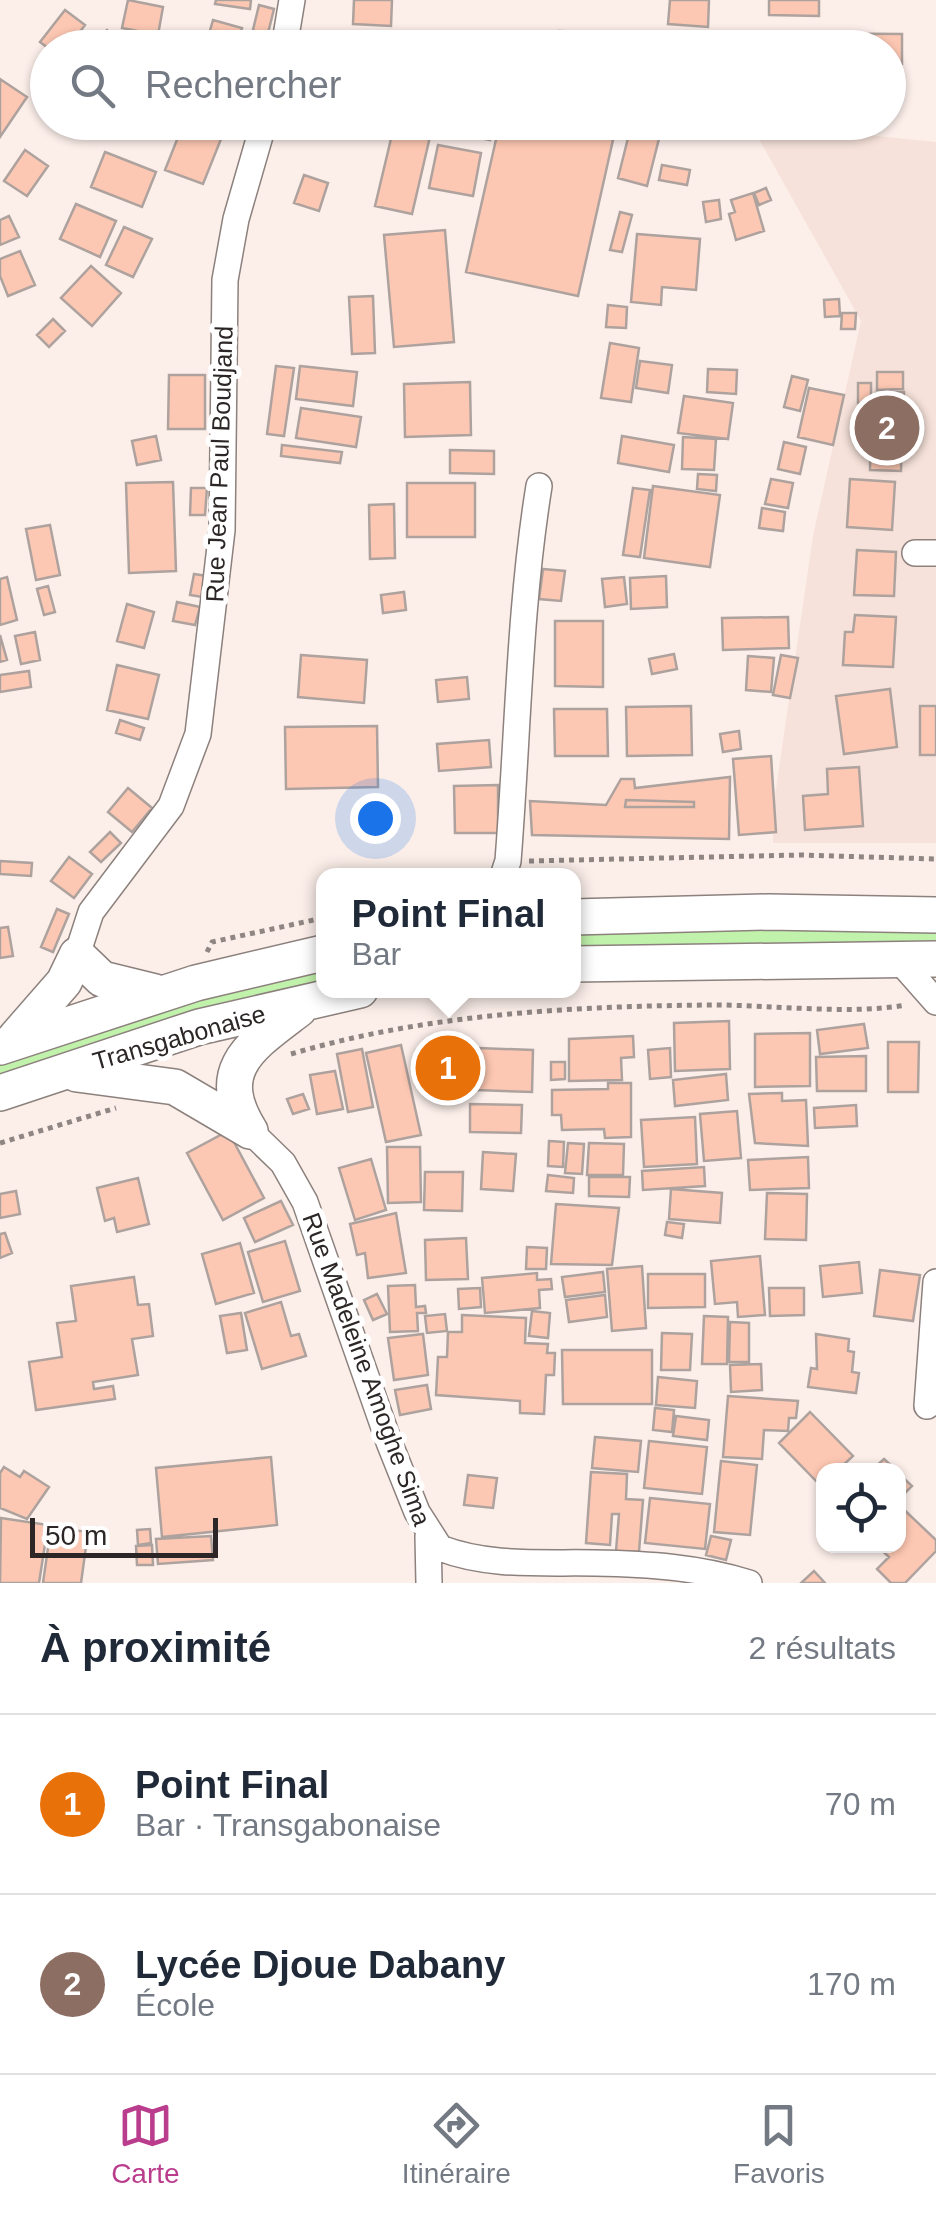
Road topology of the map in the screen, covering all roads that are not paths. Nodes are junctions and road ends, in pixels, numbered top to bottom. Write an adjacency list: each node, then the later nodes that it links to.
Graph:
1 (292, 0): 2 (street)
2 (287, 30)
3 (259, 140): 9 (street, Rue Jean Paul Boudjand)
4 (539, 486): 5 (street)
5 (505, 868)
6 (936, 915): 7 (highway)
7 (581, 918)
8 (316, 954): 13 (highway, Transgabonaise)
9 (77, 955): 13 (highway); 17 (highway)
10 (898, 959): 11 (highway); 12 (highway); 16 (street)
11 (936, 959)
12 (581, 964)
13 (161, 993): 17 (highway, Transgabonaise)
14 (321, 998): 15 (highway, Transgabonaise)
15 (316, 999): 18 (highway, Transgabonaise); 20 (highway)
16 (935, 1001)
17 (5, 1045)
18 (61, 1072): 19 (highway, Transgabonaise); 20 (highway)
19 (0, 1094)
20 (250, 1131): 23 (street, Rue Madeleine Amoghe Sima)
21 (936, 1282): 22 (street)
22 (926, 1406)
23 (428, 1536): 24 (street); 25 (street, Rue Madeleine Amoghe Sima)
24 (429, 1583)
25 (749, 1583)

